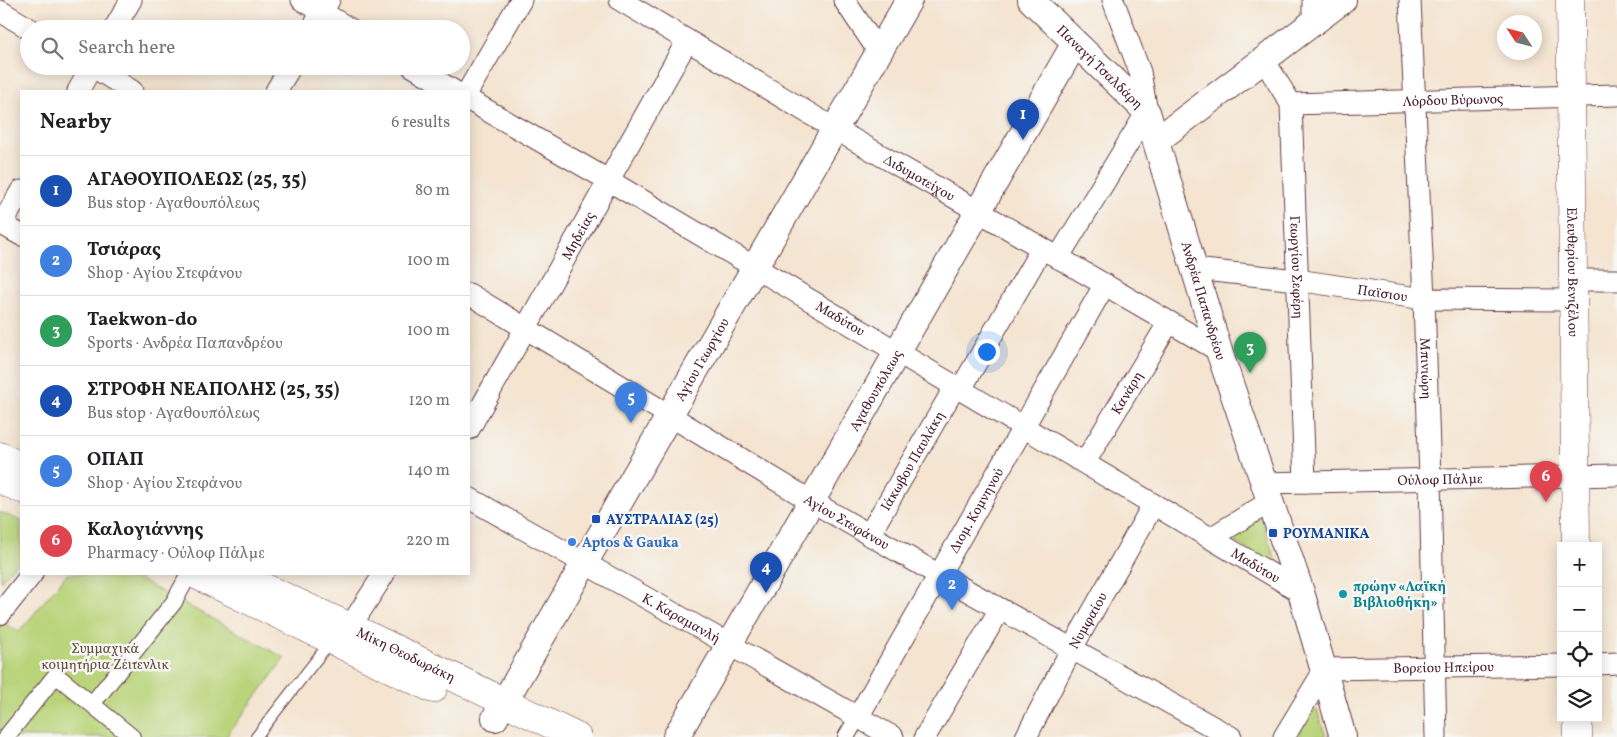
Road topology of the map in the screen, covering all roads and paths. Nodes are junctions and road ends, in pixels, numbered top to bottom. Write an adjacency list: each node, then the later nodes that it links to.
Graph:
1 (131, 0): 15 (street)
2 (302, 0): 14 (street)
3 (521, 0): 30 (street)
4 (620, 0): 18 (street, Διδυμοτείχου)
5 (844, 0): 20 (street)
6 (909, 0): 20 (street, Αγίου Γεωργίου)
7 (1031, 0): 19 (street, Παναγή Τσαλδάρη)
8 (1113, 0): 36 (street)
9 (1342, 0): 13 (street)
10 (1410, 0): 34 (street, Μπινιώρη)
11 (1570, 0): 32 (main road, Ελευθερίου Βενιζέλου)
12 (0, 11): 17 (street)
13 (1313, 11): 21 (street)
14 (321, 14): 16 (street)
15 (119, 20)
16 (333, 20)
17 (20, 23)
18 (687, 41): 37 (street, Διδυμοτείχου); 39 (street, Μηδείας)
19 (1075, 43): 36 (street, Παναγή Τσαλδάρη); 41 (street, Αγαθουπόλεως)
20 (879, 52): 37 (street, Αγίου Γεωργίου)
21 (1264, 60): 35 (street, Γεωργίου Σεφέρη); 38 (street)
22 (87, 75): 26 (street)
23 (106, 75): 27 (street)
24 (286, 75): 28 (street)
25 (427, 75): 29 (street)
26 (79, 90)
27 (130, 90)
28 (277, 90)
29 (452, 90)
30 (469, 90)
31 (1617, 95): 32 (street, Λόρδου Βύρωνος)
32 (1571, 96): 34 (street, Λόρδου Βύρωνος); 50 (main road, Ελευθερίου Βενιζέλου)
33 (470, 101): 39 (street, Μαδύτου)
34 (1414, 101): 35 (street, Λόρδου Βύρωνος); 52 (street, Μπινιώρη)
35 (1291, 104): 47 (street, Γεωργίου Σεφέρη)
36 (1147, 112): 38 (street, Παναγή Τσαλδάρη); 44 (street, Ιάκωβου Παυλάκη)
37 (835, 129): 41 (street, Διδυμοτείχου); 45 (street, Αγίου Γεωργίου)
38 (1156, 142): 46 (street, Ανδρέα Παπανδρέου)
39 (608, 180): 45 (street, Μαδύτου); 54 (street, Μηδείας)
40 (20, 193): 42 (street)
41 (978, 211): 44 (street, Διδυμοτείχου); 55 (street, Αγαθουπόλεως)
42 (1, 223): 43 (street)
43 (20, 234)
44 (1050, 252): 49 (street, Διδυμοτείχου); 57 (street, Ιάκωβου Παυλάκη)
45 (755, 267): 55 (street, Μαδύτου); 58 (street, Αγίου Γεωργίου)
46 (1194, 270): 47 (street, Παϊσιου); 56 (street, Ανδρέα Παπανδρέου)
47 (1297, 280): 52 (street, Παϊσιου); 68 (street, Γεωργίου Σεφέρη)
48 (1617, 280): 50 (street, Παϊσιου)
49 (1106, 284): 53 (street, Διδυμοτείχου); 59 (street, Διομ. Κομνηνού)
50 (1573, 290): 52 (street, Παϊσιου); 65 (main road, Ελευθερίου Βενιζέλου)
51 (470, 295): 54 (street, Αγίου Στεφάνου)
52 (1424, 298): 67 (street, Μπινιώρη)
53 (1170, 322): 56 (street, Διδυμοτείχου); 62 (street, Κανάρη)
54 (525, 328): 58 (street, Αγίου Στεφάνου); 60 (street, Μηδείας)
55 (898, 351): 57 (street, Μαδύτου); 72 (street, Αγαθουπόλεως)
56 (1219, 351): 70 (street, Ανδρέα Παπανδρέου)
57 (958, 387): 59 (street, Μαδύτου); 74 (street, Ιάκωβου Παυλάκη)
58 (670, 416): 72 (street, Αγίου Στεφάνου); 77 (street, Αγίου Γεωργίου)
59 (1024, 426): 62 (street, Μαδύτου); 83 (street, Διομ. Κομνηνού)
60 (470, 427)
61 (0, 456): 63 (main road)
62 (1085, 462): 73 (street, Μαδύτου)
63 (20, 466)
64 (1617, 475): 65 (street, Ούλοφ Πάλμε)
65 (1575, 477): 67 (street, Ούλοφ Πάλμε); 76 (main road, Ελευθερίου Βενιζέλου)
66 (0, 479): 69 (main road)
67 (1430, 480): 68 (street, Ούλοφ Πάλμε); 93 (street, Μπινιώρη)
68 (1305, 482): 70 (street, Ούλοφ Πάλμε)
69 (20, 489)
70 (1267, 492): 75 (street, Μαδύτου); 84 (street, Ανδρέα Παπανδρέου)
71 (470, 499): 77 (street, Κ. Καραμανλή)
72 (811, 501): 74 (street, Αγίου Στεφάνου); 88 (street, Αγαθουπόλεως)
73 (1153, 505): 75 (street, Μαδύτου); 89 (street, Νυμφαίου)
74 (869, 535): 83 (street, Αγίου Στεφάνου)
75 (1211, 538): 84 (street, Μαδύτου)
76 (1576, 542)
77 (584, 564): 88 (street, Κ. Καραμανλή); 96 (street, Αγίου Γεωργίου)
78 (31, 575): 86 (street)
79 (188, 575): 95 (street)
80 (196, 575): 87 (main road, Μίκη Θεοδωράκη)
81 (237, 575): 87 (main road, Μίκη Θεοδωράκη)
82 (383, 575): 87 (street)
83 (939, 575): 85 (street, Αγίου Στεφάνου); 97 (street, Διομ. Κομνηνού)
84 (1301, 592): 94 (street, Ανδρέα Παπανδρέου)
85 (1000, 608): 89 (street, Αγίου Στεφάνου); 108 (street)
86 (0, 614)
87 (341, 634): 96 (main road, Μίκη Θεοδωράκη); 102 (lane)
88 (728, 645): 97 (street, Κ. Καραμανλή); 105 (street, Αγαθουπόλεως)
89 (1072, 648): 99 (street, Αγίου Στεφάνου); 109 (street, Νυμφαίου)
90 (1602, 664): 91 (street)
91 (1617, 664)
92 (1557, 665): 93 (street, Βορείου Ηπείρου)
93 (1434, 668): 94 (street, Βορείου Ηπείρου); 112 (street, Μπινιώρη)
94 (1325, 669): 110 (street); 111 (street, Ανδρέα Παπανδρέου)
95 (92, 704): 100 (street); 101 (street)
96 (500, 710): 103 (main road, Μίκη Θεοδωράκη); 104 (main road, Μίκη Θεοδωράκη)
97 (858, 717): 106 (street, Διομ. Κομνηνού); 107 (street, Κ. Καραμανλή)
98 (1578, 722): 113 (main road)
99 (1224, 735)
100 (6, 737)
101 (132, 737)
102 (256, 737)
103 (534, 737)
104 (577, 737)
105 (676, 737)
106 (846, 737)
107 (893, 737)
108 (925, 737)
109 (1026, 737)
110 (1284, 737)
111 (1343, 737)
112 (1436, 737)
113 (1578, 737)

